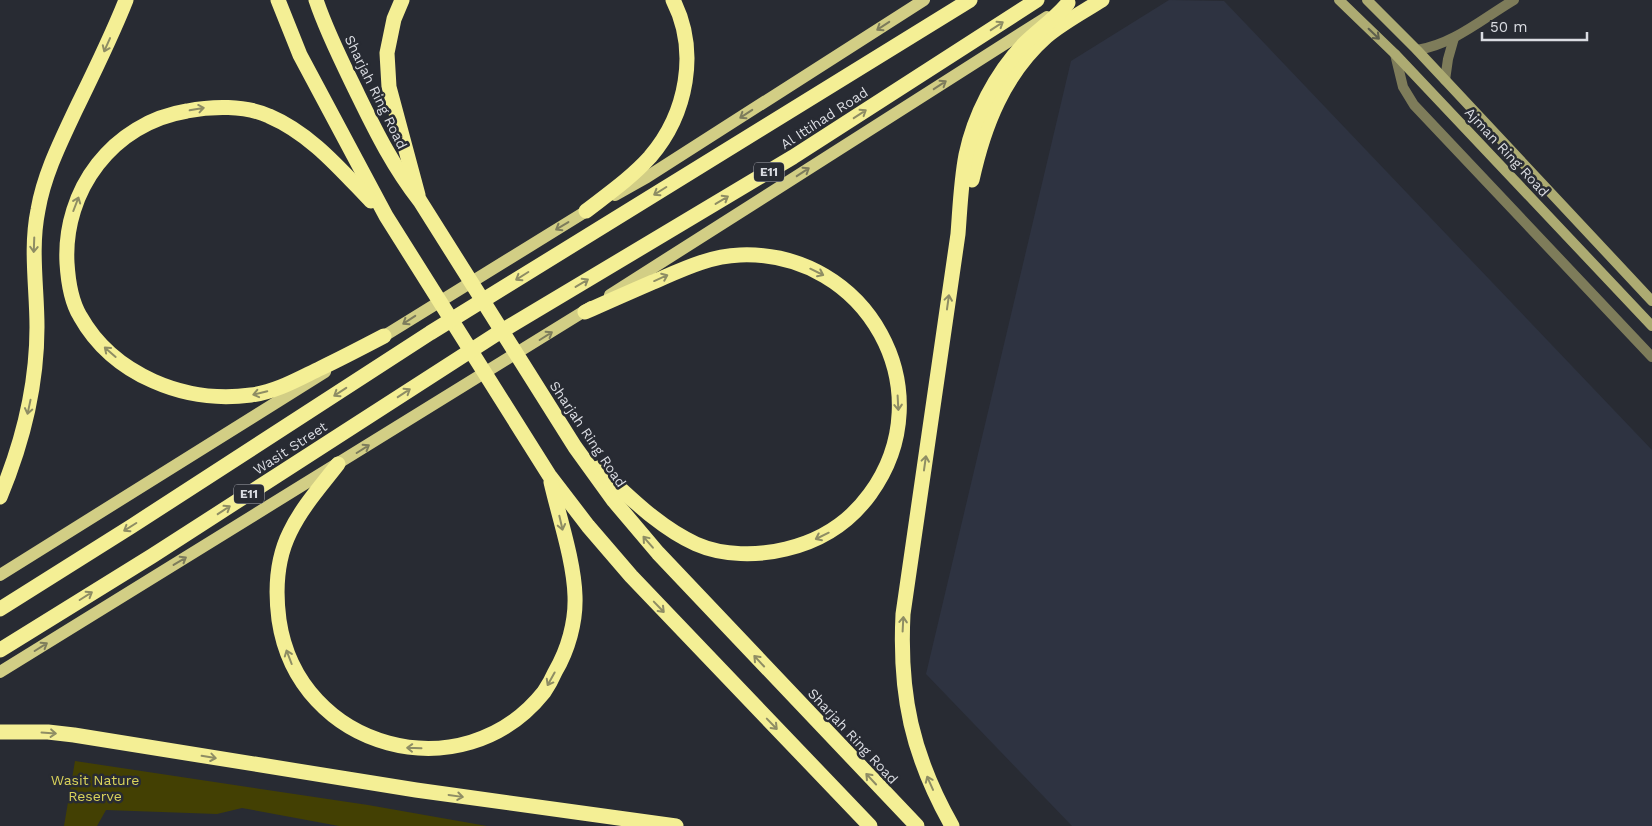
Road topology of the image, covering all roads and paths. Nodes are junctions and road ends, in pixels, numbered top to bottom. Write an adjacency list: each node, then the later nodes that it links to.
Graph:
1 (126, 0): 32 (highway, one-way to 32)
2 (278, 0): 20 (highway)
3 (316, 0): 18 (highway, Sharjah Ring Road)
4 (402, 0): 18 (highway)
5 (673, 0): 19 (highway)
6 (924, 0): 19 (main road, one-way to 19)
7 (970, 0): 22 (highway, Al Ittihad Road / E11, one-way to 22)
8 (1037, 0): 26 (highway, Al Ittihad Road / E11, one-way to 8)
9 (1102, 0): 21 (highway)
10 (1339, 0): 16 (main road, Ajman Ring Road, one-way to 16)
11 (1367, 0): 15 (main road, Ajman Ring Road)
12 (1514, 0): 14 (street)
13 (1071, 2): 21 (highway); 24 (main road, one-way to 13)
14 (1454, 38): 15 (street); 17 (street)
15 (1417, 50): 17 (main road, Ajman Ring Road)
16 (1395, 54): 25 (main road, Ajman Ring Road); 28 (street)
17 (1445, 80): 23 (main road, Ajman Ring Road)
18 (420, 201): 29 (highway, Sharjah Ring Road)
19 (586, 211): 27 (main road, one-way to 27)
20 (386, 216): 27 (highway, one-way to 20); 31 (highway)
21 (958, 234): 41 (highway, one-way to 21)
22 (484, 299): 34 (highway, Wasit Street / E11, one-way to 34)
23 (1652, 300)
24 (585, 312): 29 (highway, one-way to 29); 30 (main road, one-way to 24)
25 (1652, 326)
26 (495, 335): 35 (highway, Wasit Street / E11, one-way to 26)
27 (384, 336): 33 (main road)
28 (1652, 357)
29 (575, 446): 40 (highway, Sharjah Ring Road, one-way to 29)
30 (338, 464): 31 (highway, one-way to 30); 36 (main road, one-way to 30)
31 (549, 475): 39 (highway, one-way to 39)
32 (0, 497)
33 (0, 575)
34 (0, 609)
35 (0, 650)
36 (0, 672)
37 (0, 732): 38 (highway, one-way to 38)
38 (676, 826)
39 (870, 826)
40 (917, 826)
41 (952, 826)

